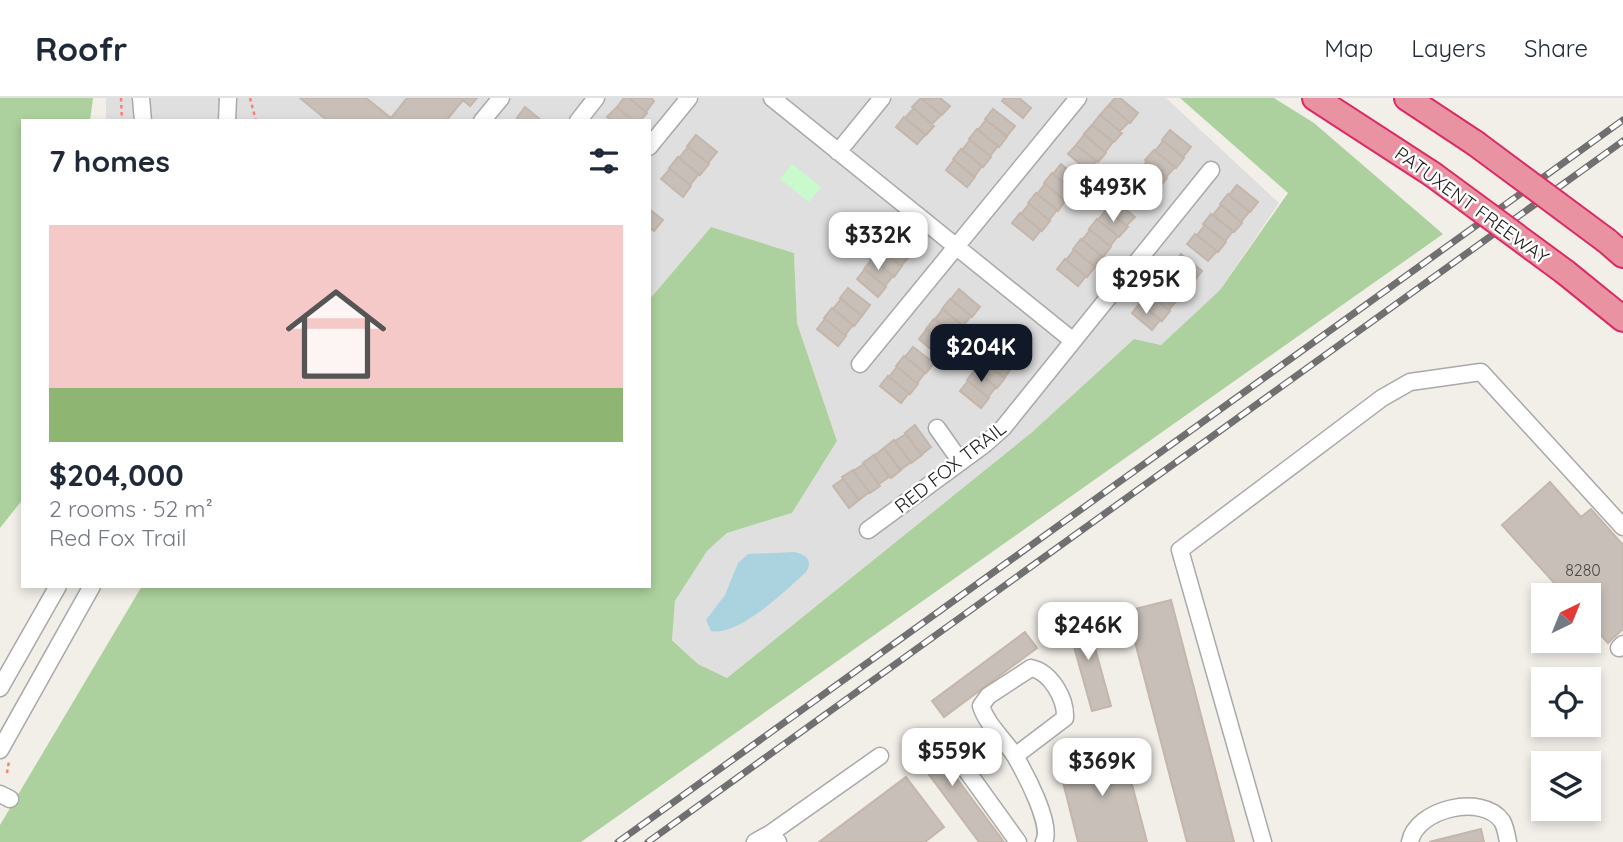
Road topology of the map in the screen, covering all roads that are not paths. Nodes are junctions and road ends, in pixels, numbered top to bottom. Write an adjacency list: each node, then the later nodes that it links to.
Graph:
1 (141, 98): 11 (street)
2 (501, 98): 14 (street)
3 (596, 98): 15 (street)
4 (689, 98): 16 (street)
5 (772, 98): 17 (street)
6 (882, 98): 17 (street)
7 (1078, 98): 19 (street)
8 (1315, 98): 21 (highway, PATUXENT FREEWAY, bridge)
9 (1407, 98): 20 (highway, bridge)
10 (228, 100): 12 (street); 13 (street)
11 (143, 119)
12 (227, 119)
13 (241, 119)
14 (484, 119)
15 (580, 119)
16 (651, 145)
17 (838, 152): 19 (street)
18 (1211, 170): 24 (street, RED FOX TRAIL)
19 (955, 248): 24 (street); 25 (street)
20 (1615, 248)
21 (1572, 278): 22 (highway, PATUXENT FREEWAY); 23 (highway)
22 (1623, 319)
23 (1623, 330)
24 (1072, 341): 27 (street, RED FOX TRAIL)
25 (860, 364)
26 (937, 428): 27 (street)
27 (961, 462): 29 (street, RED FOX TRAIL)
28 (1623, 527): 41 (street)
29 (868, 530)
30 (57, 588): 32 (street)
31 (91, 588): 33 (street)
32 (0, 688)
33 (0, 750)
34 (880, 756): 37 (street)
35 (1015, 756): 35 (street); 40 (street)
36 (959, 760): 39 (street)
37 (774, 838): 38 (street)
38 (755, 842)
39 (1018, 842)
40 (1044, 842)
41 (1263, 842)
42 (1410, 842): 43 (street)
43 (1508, 842)

